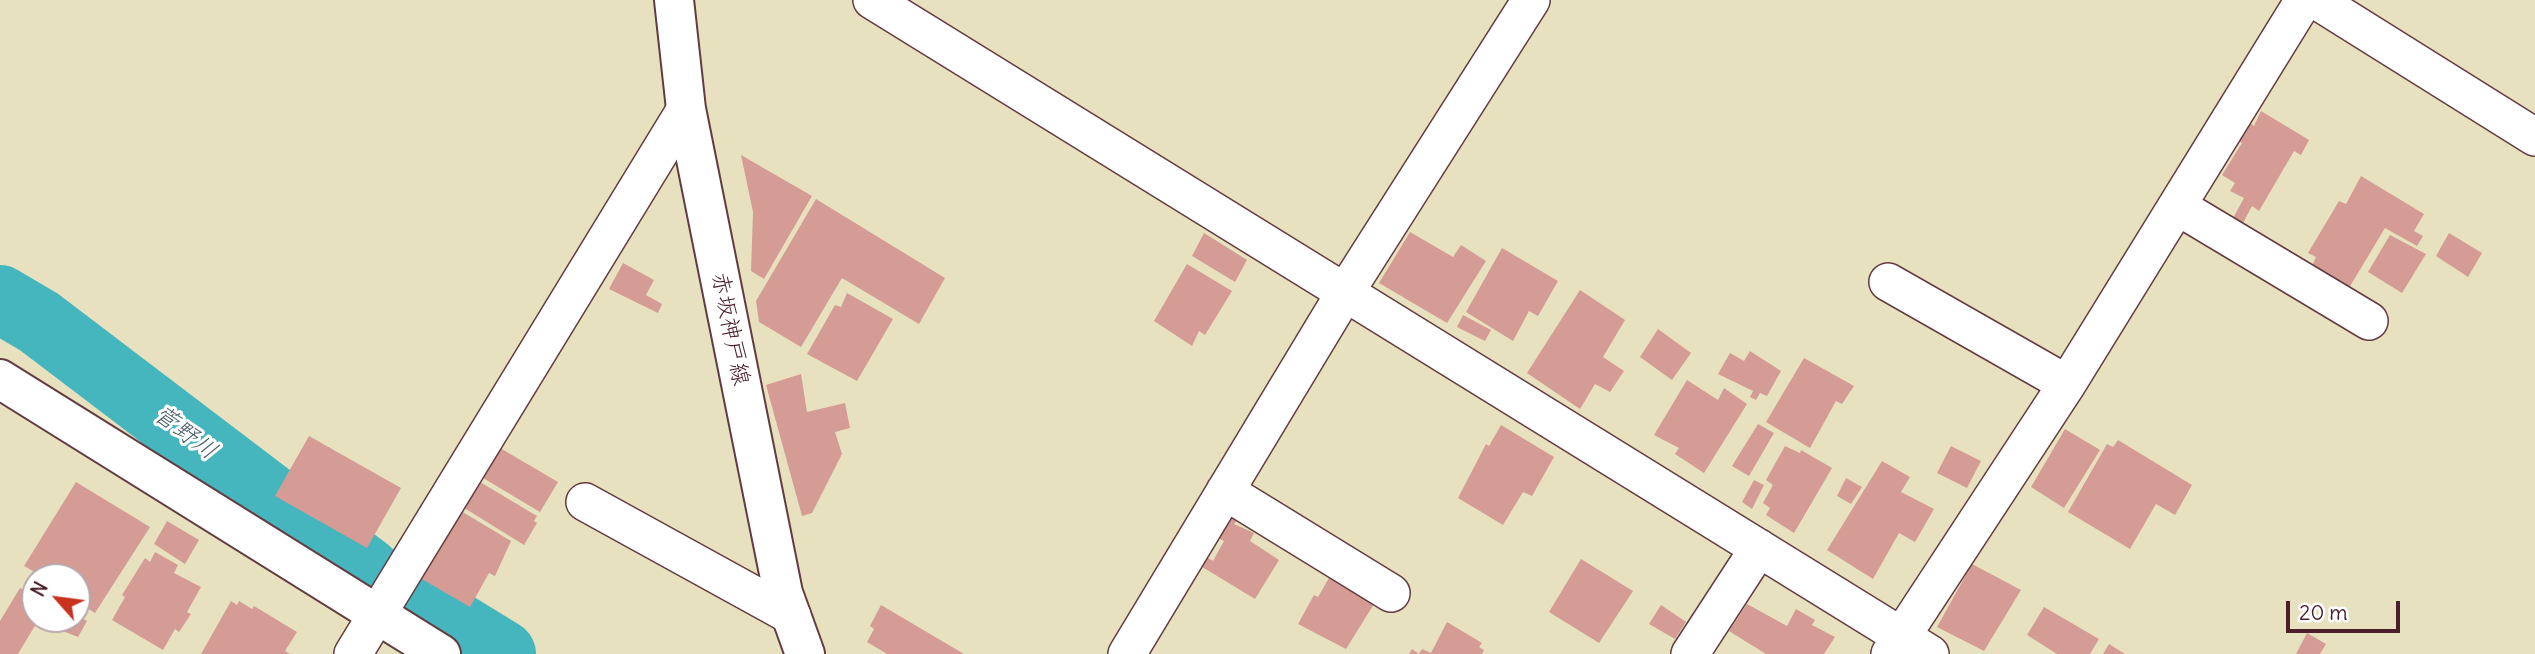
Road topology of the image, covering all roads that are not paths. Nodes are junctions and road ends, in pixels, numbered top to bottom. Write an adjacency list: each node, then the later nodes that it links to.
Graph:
1 (674, 0): 6 (main road, 赤坂神戸線)
2 (872, 0): 10 (street)
3 (1531, 0): 10 (street)
4 (2304, 0): 8 (street)
5 (2316, 0): 7 (street)
6 (686, 109): 18 (street); 19 (main road, 赤坂神戸線)
7 (2535, 137)
8 (2177, 206): 11 (street); 13 (street)
9 (1888, 282): 13 (street)
10 (1346, 291): 14 (street); 16 (street)
11 (2369, 321)
12 (0, 379): 18 (main road)
13 (2067, 384): 20 (street)
14 (1225, 491): 17 (street); 24 (street)
15 (584, 502): 19 (street)
16 (1759, 548): 20 (street); 25 (street)
17 (1391, 593)
18 (378, 614): 21 (street); 22 (main road)
19 (792, 616): 23 (main road, 赤坂神戸線)
20 (1907, 648)
21 (353, 654)
22 (441, 654)
23 (805, 654)
24 (1127, 654)
25 (1690, 654)

